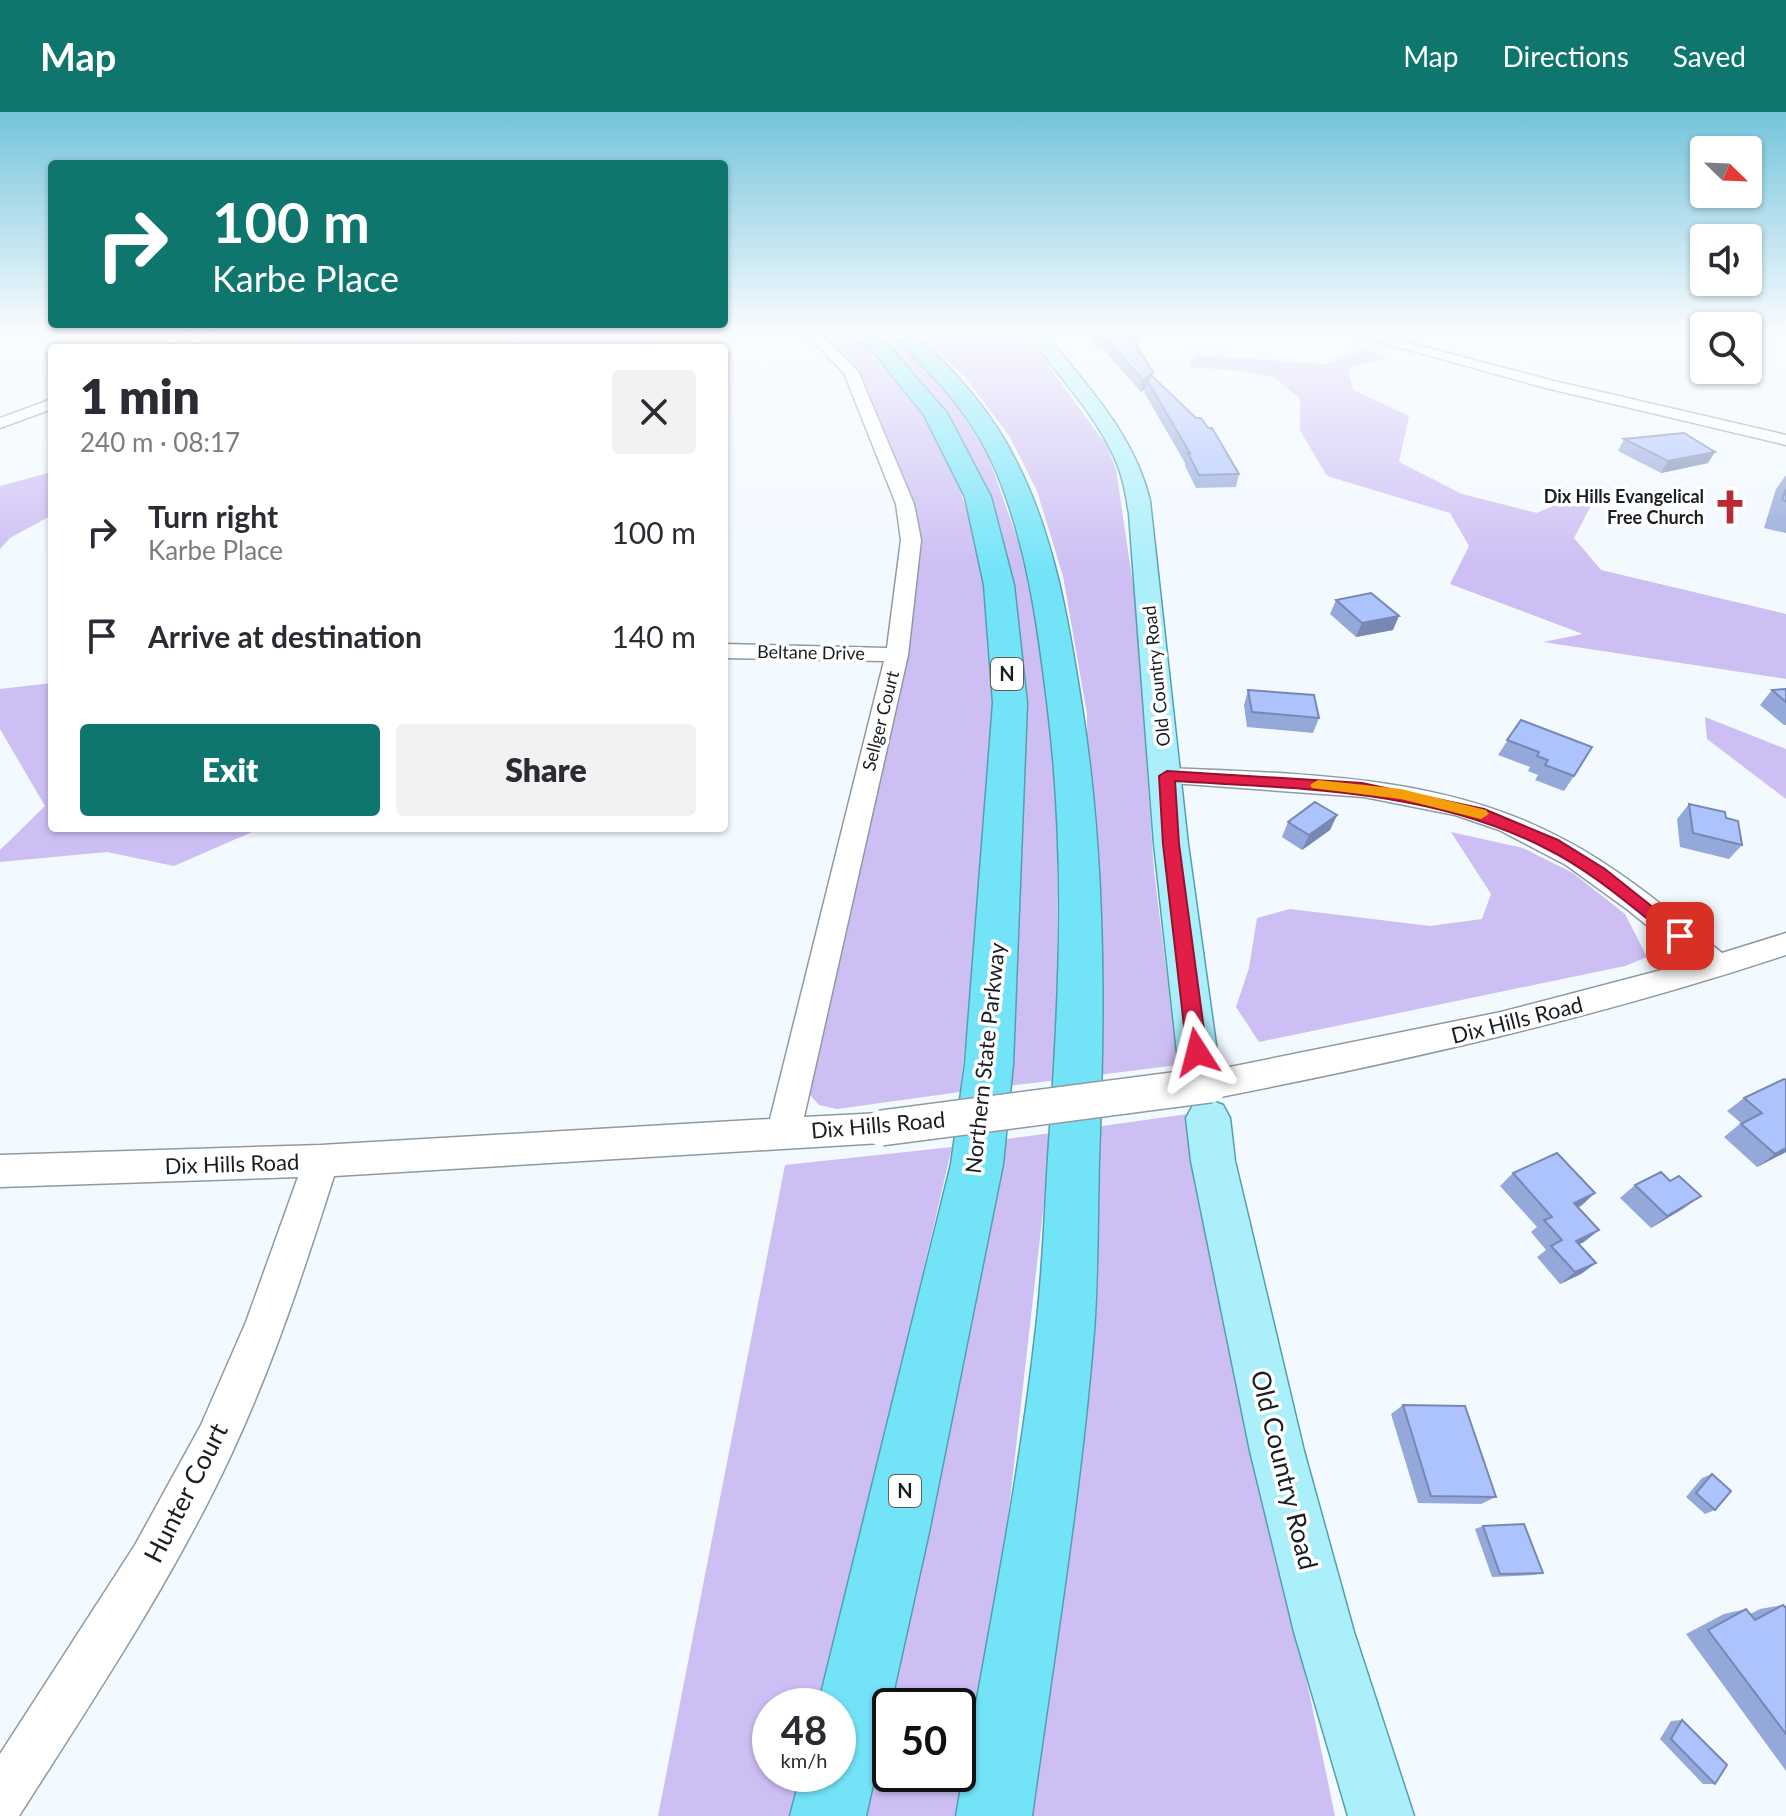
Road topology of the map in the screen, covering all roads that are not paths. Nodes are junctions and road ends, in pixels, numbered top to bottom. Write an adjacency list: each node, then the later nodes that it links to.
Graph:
1 (37, 410): 7 (street)
2 (867, 410): 10 (street, Sellger Court)
3 (932, 410): 20 (highway, Northern State Parkway / N)
4 (973, 410): 21 (highway)
5 (1094, 410): 11 (main road, Old Country Road)
6 (1661, 410): 8 (street)
7 (0, 423)
8 (1786, 440)
9 (728, 651): 10 (street, Beltane Drive)
10 (897, 655): 16 (street, Sellger Court)
11 (1167, 776): 13 (street); 14 (main road, Old Country Road)
12 (1786, 944): 13 (street, Dix Hills Road)
13 (1719, 967): 16 (street, Dix Hills Road, bridge)
14 (1197, 1052)
15 (1208, 1118): 22 (main road, Old Country Road)
16 (784, 1132): 17 (street, Dix Hills Road)
17 (321, 1161): 18 (street, Dix Hills Road); 19 (street, Hunter Court)
18 (0, 1171)
19 (0, 1799)
20 (828, 1816)
21 (994, 1816)
22 (1381, 1816)

